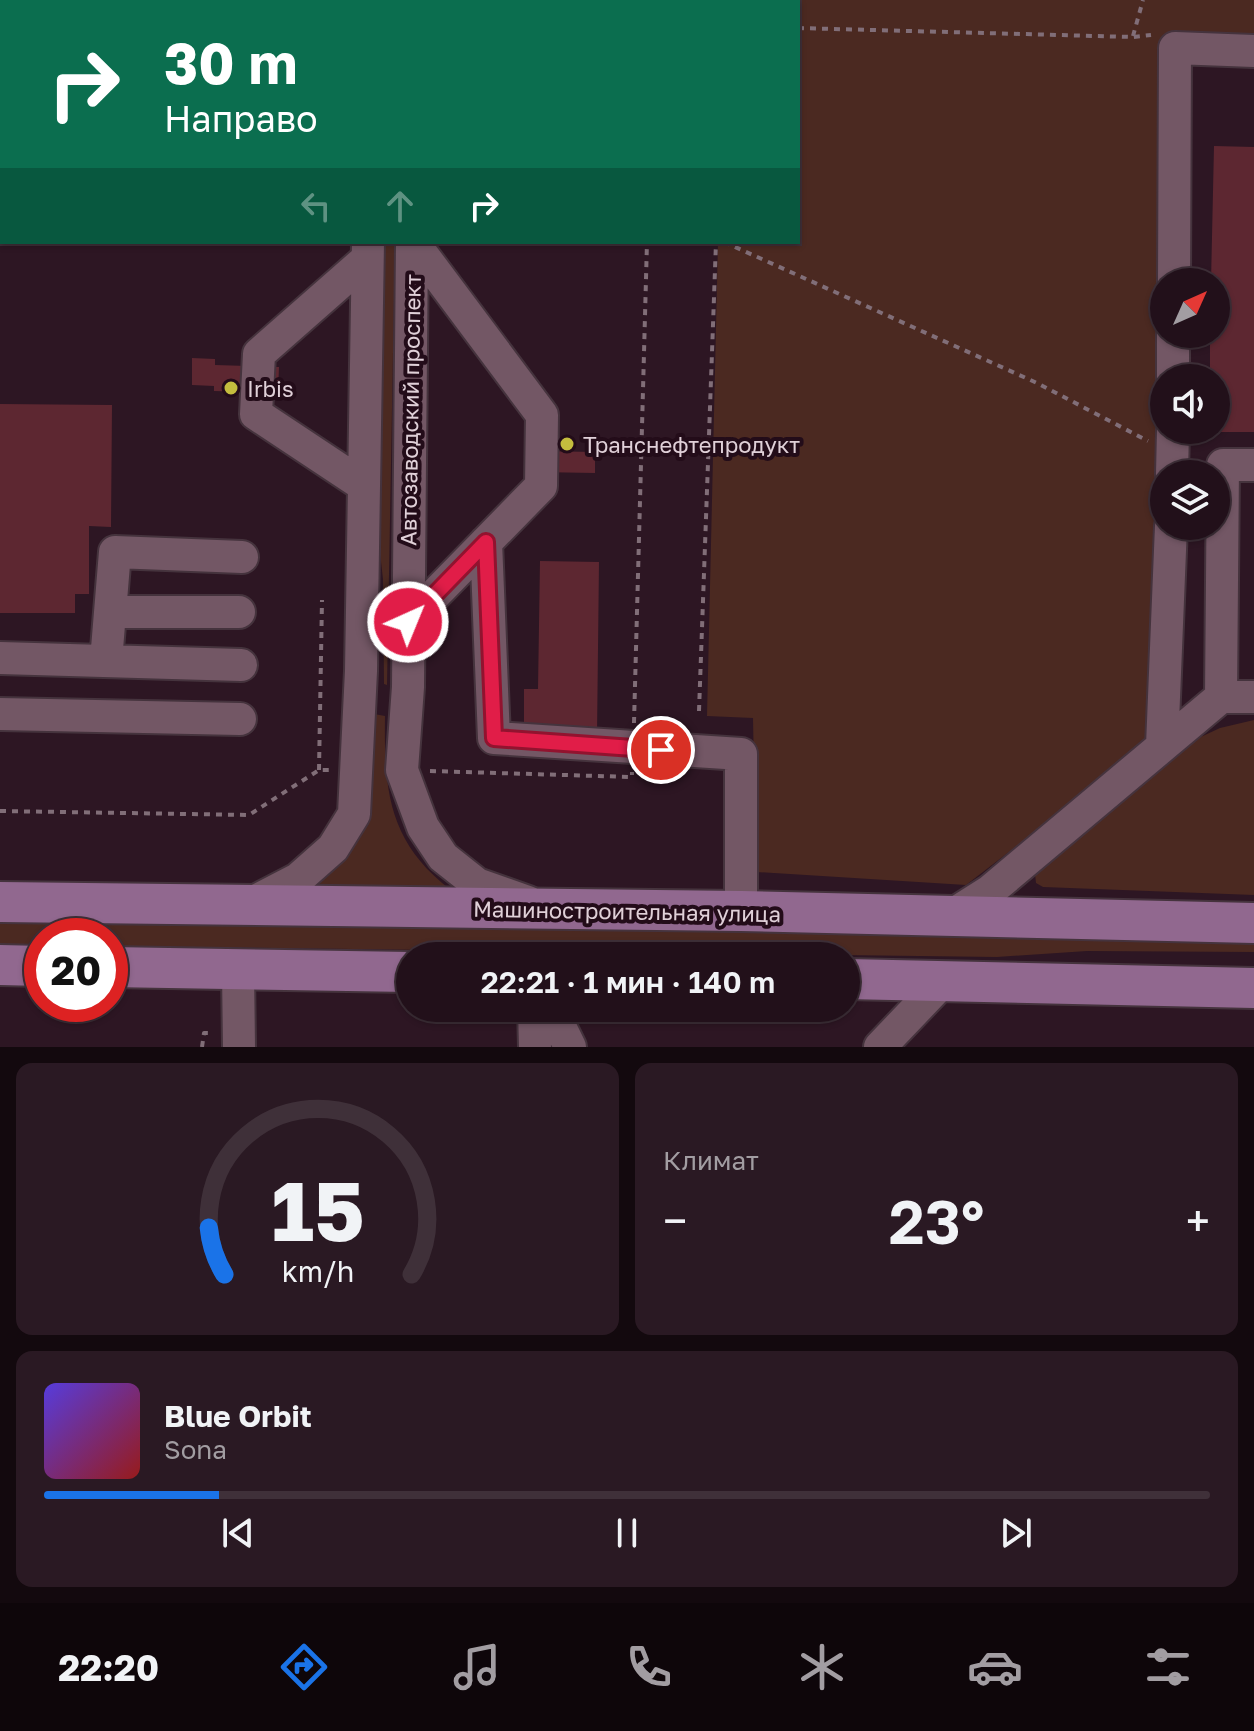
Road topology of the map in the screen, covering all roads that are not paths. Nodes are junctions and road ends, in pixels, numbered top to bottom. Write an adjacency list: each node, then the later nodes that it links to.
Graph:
1 (1254, 51): 5 (street)
2 (412, 244): 13 (street, Автозаводский проспект)
3 (414, 244): 9 (street)
4 (368, 250): 7 (street, Автозаводский проспект); 7 (street)
5 (1174, 268)
6 (1254, 465): 19 (street)
7 (363, 485): 17 (street, Автозаводский проспект)
8 (1171, 540): 23 (street)
9 (486, 542): 13 (street); 27 (street)
10 (242, 557): 11 (street)
11 (110, 612): 12 (street); 15 (street)
12 (239, 612)
13 (408, 622): 18 (street, Автозаводский проспект)
14 (0, 658): 15 (street)
15 (106, 661): 16 (street)
16 (241, 665)
17 (361, 671): 18 (street); 25 (street, Автозаводский проспект)
18 (408, 687): 26 (street, Автозаводский проспект)
19 (1221, 697): 20 (street); 23 (street)
20 (1254, 697)
21 (0, 714): 22 (street)
22 (240, 719)
23 (1162, 746): 28 (street)
24 (0, 902): 25 (main road, Машиностроительная улица)
25 (245, 907): 26 (main road, Машиностроительная улица)
26 (550, 909): 27 (main road, Машиностроительная улица)
27 (741, 911): 28 (main road, Машиностроительная улица)
28 (949, 917): 29 (main road, Машиностроительная улица)
29 (1254, 923)
30 (0, 965): 31 (main road)
31 (24, 966)
32 (128, 967): 33 (main road)
33 (238, 970): 34 (main road); 40 (street)
34 (396, 972)
35 (860, 979): 36 (main road)
36 (943, 981): 37 (main road); 43 (street)
37 (1254, 988)
38 (534, 1022): 41 (street)
39 (558, 1022): 42 (street)
40 (239, 1047)
41 (535, 1047)
42 (570, 1047)
43 (880, 1047)

